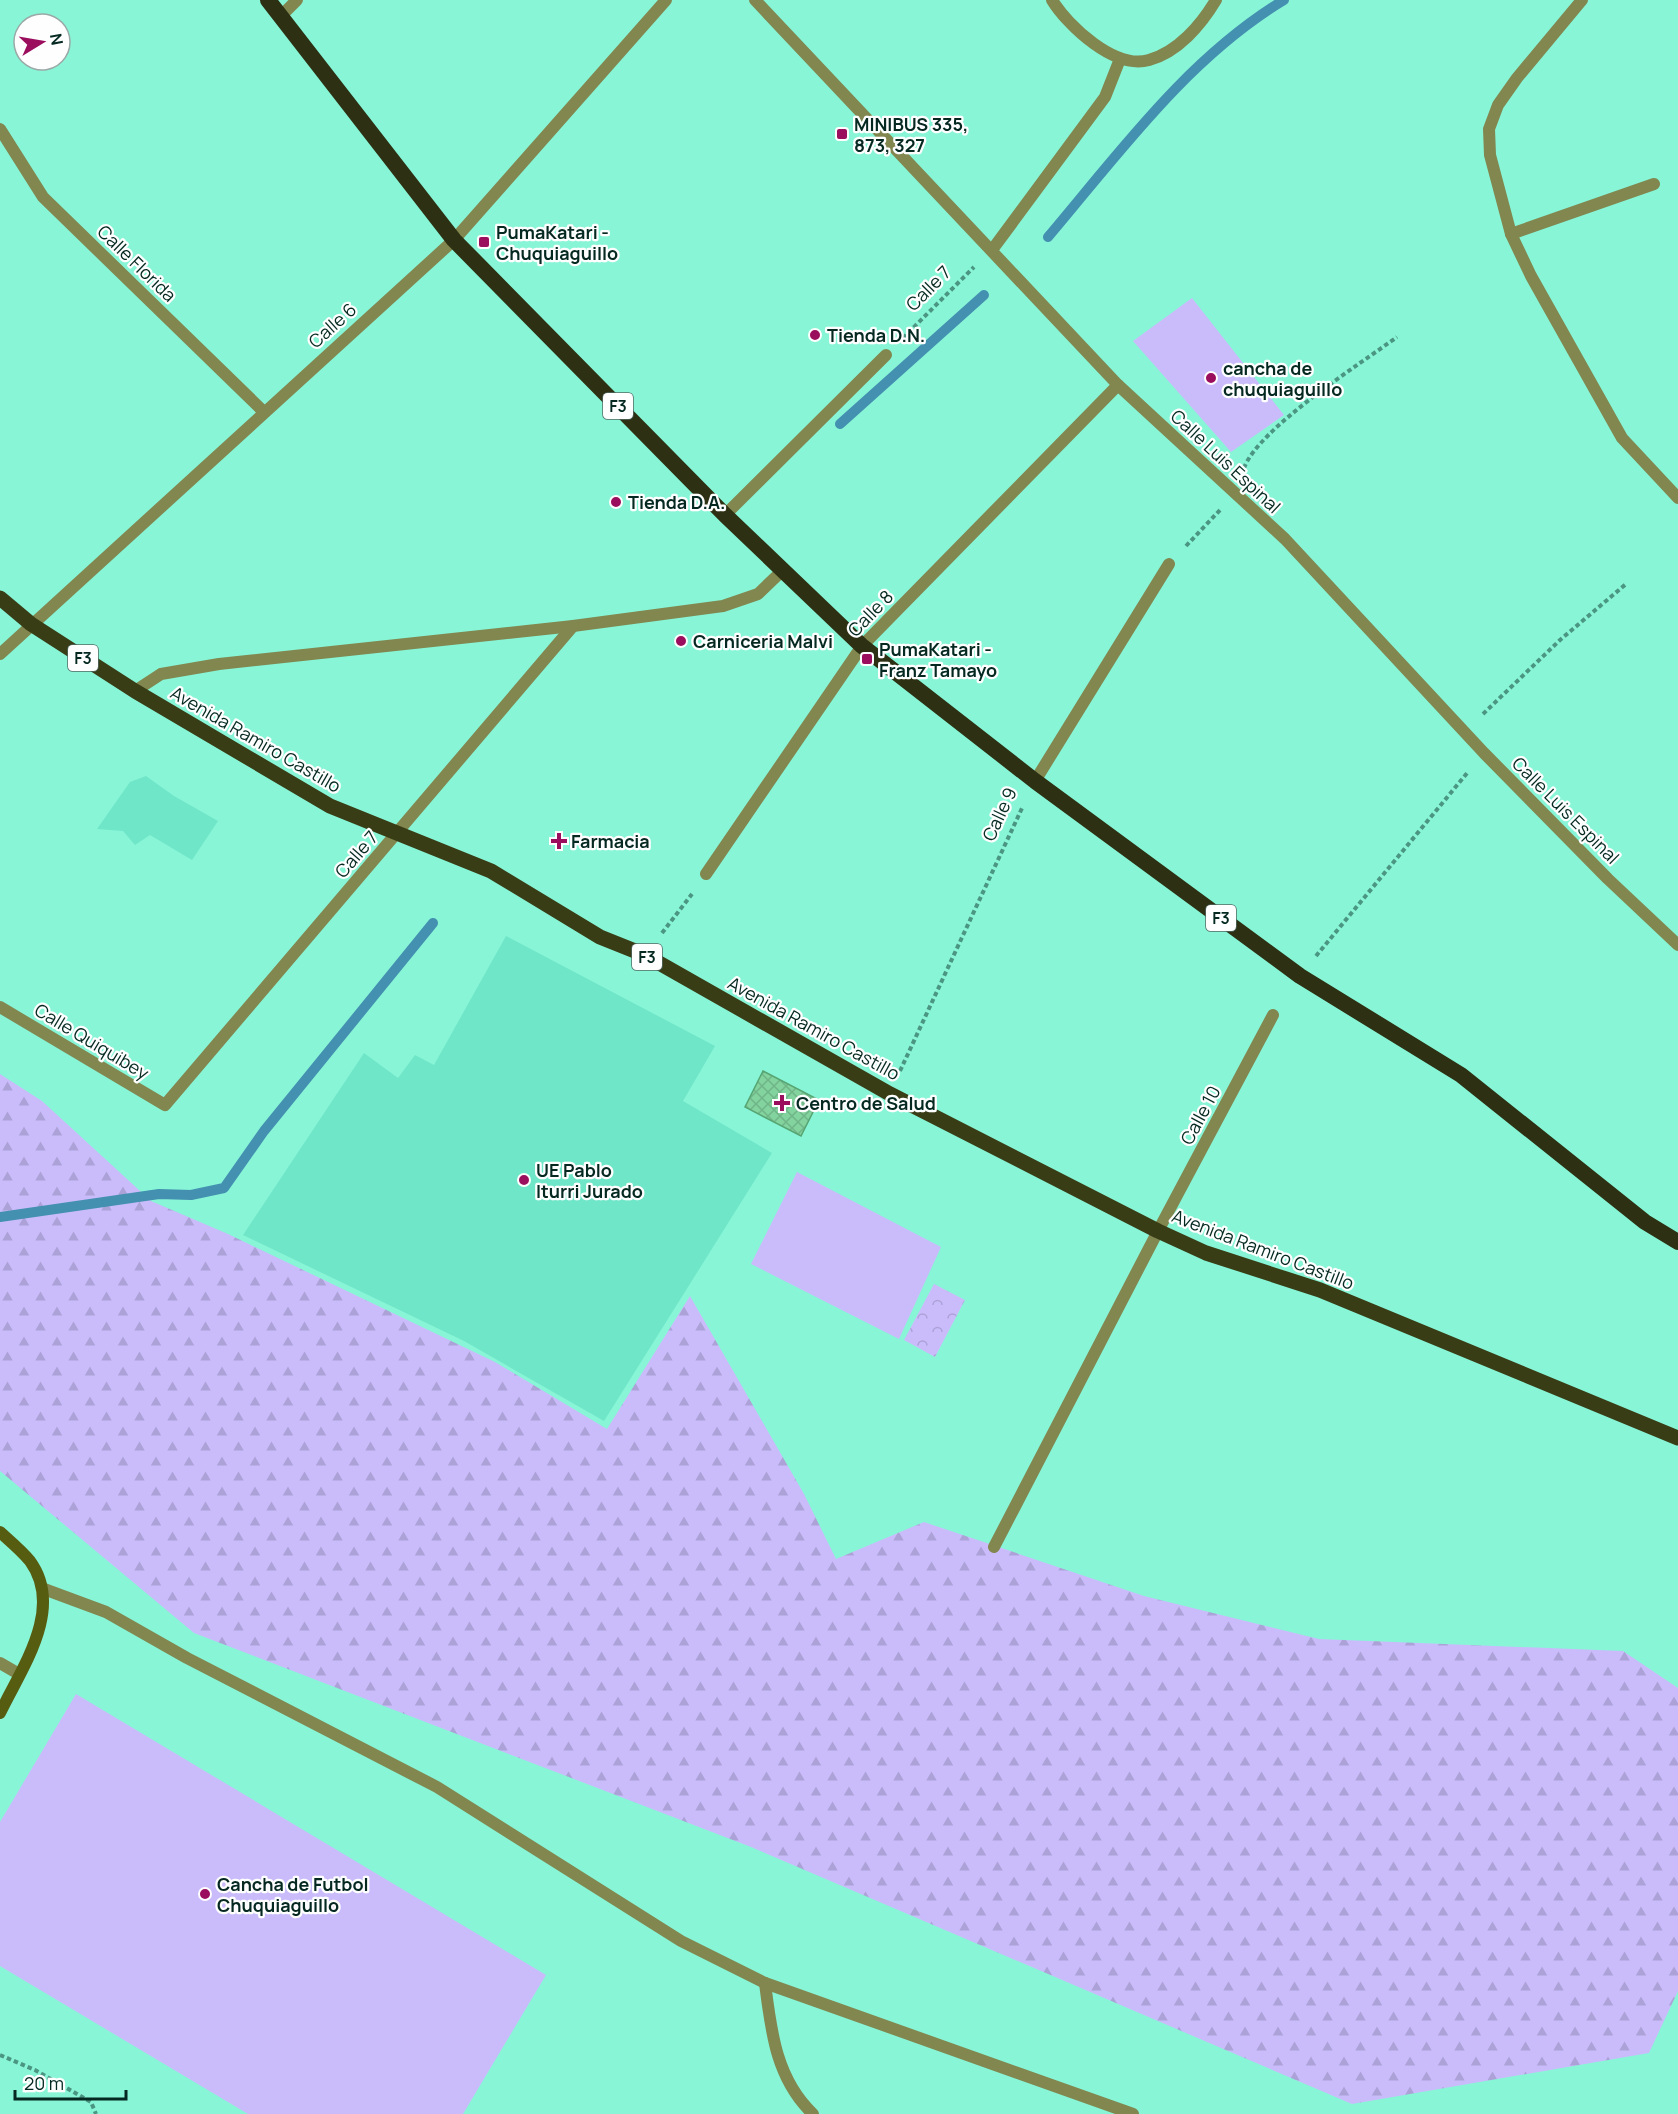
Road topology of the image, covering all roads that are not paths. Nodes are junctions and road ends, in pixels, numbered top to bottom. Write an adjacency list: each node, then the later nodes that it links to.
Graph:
1 (268, 0): 8 (highway, F3)
2 (297, 0): 8 (street)
3 (666, 0): 13 (street, Calle 6)
4 (755, 0): 14 (street, Calle Luis Espinal)
5 (1052, 0): 9 (street)
6 (1216, 0): 9 (street)
7 (1582, 0): 12 (street)
8 (281, 16): 13 (highway, F3)
9 (1120, 59): 14 (street)
10 (0, 129): 17 (street, Calle Florida)
11 (1654, 184): 12 (street)
12 (1512, 234): 18 (street)
13 (454, 240): 17 (street, Calle 6); 19 (highway, F3)
14 (992, 250): 16 (street, Calle Luis Espinal)
15 (886, 355): 19 (street)
16 (1118, 385): 25 (street, Calle 8); 31 (street, Calle Luis Espinal)
17 (264, 412): 23 (street, Calle 6)
18 (1678, 498)
19 (726, 515): 21 (highway, F3)
20 (1169, 564): 28 (street, Calle 9)
21 (783, 570): 24 (street); 25 (highway, F3)
22 (0, 598): 23 (main road, Avenida Ramiro Castillo / F3)
23 (31, 624): 26 (street, Calle 6); 27 (main road, Avenida Ramiro Castillo / F3)
24 (573, 626): 27 (street); 29 (street, Calle 7)
25 (862, 646): 28 (highway, F3); 30 (street, Calle 8)
26 (0, 654)
27 (135, 691): 29 (main road, Avenida Ramiro Castillo / F3)
28 (1035, 781): 36 (highway, F3)
29 (399, 832): 34 (street, Calle 7); 35 (main road, Avenida Ramiro Castillo / F3)
30 (706, 874)
31 (1678, 945)
32 (0, 1007): 34 (street, Calle Quiquibey)
33 (1273, 1016): 35 (street, Calle 10)
34 (165, 1105)
35 (1158, 1231): 37 (main road, Avenida Ramiro Castillo / F3); 39 (street, Calle 10)
36 (1678, 1242)
37 (1678, 1438)
38 (0, 1532): 40 (main road)
39 (994, 1547)
40 (44, 1589): 42 (main road); 44 (street)
41 (0, 1663): 42 (street)
42 (19, 1674): 43 (main road)
43 (0, 1713)
44 (765, 1983): 45 (street); 46 (street)
45 (813, 2114)
46 (1132, 2114)

